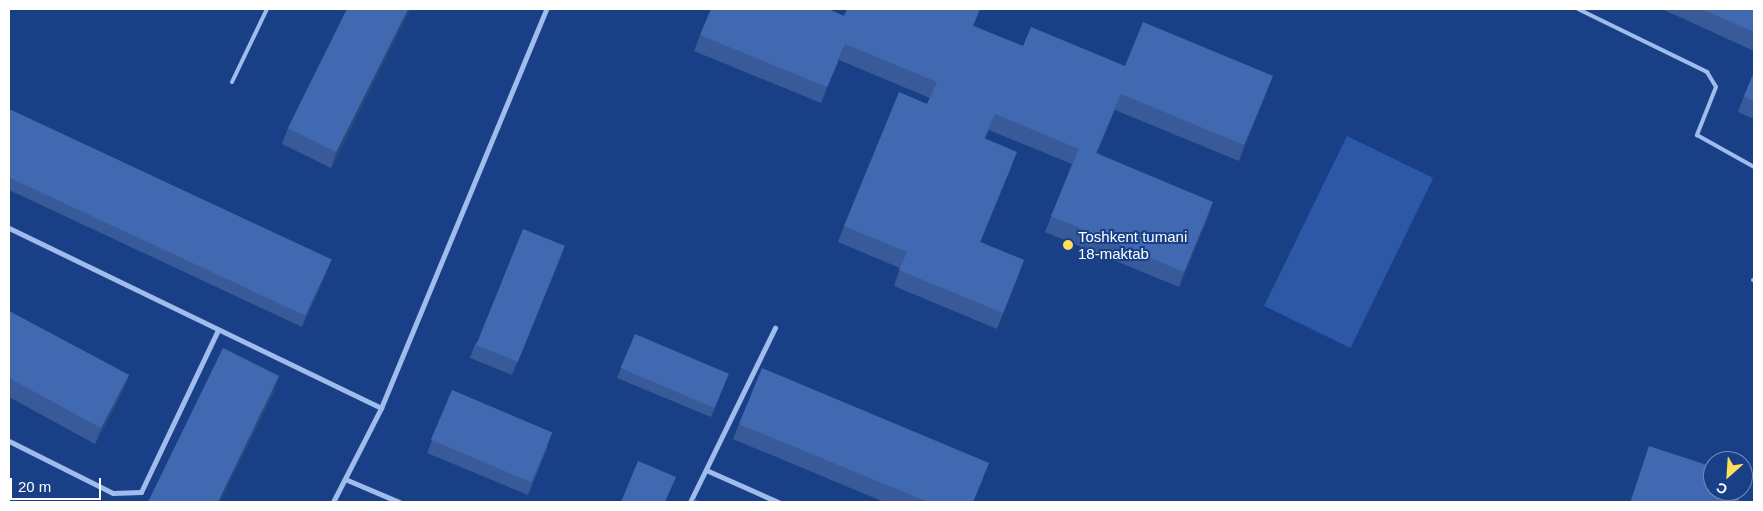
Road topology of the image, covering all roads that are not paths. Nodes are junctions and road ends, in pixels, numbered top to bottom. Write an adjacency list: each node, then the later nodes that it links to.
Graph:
1 (268, 9): 4 (lane)
2 (546, 9): 9 (street)
3 (1578, 9): 5 (lane)
4 (232, 82)
5 (1754, 167)
6 (9, 228): 8 (street)
7 (775, 328): 11 (street)
8 (218, 330): 9 (street); 13 (street)
9 (382, 408): 12 (street)
10 (9, 441): 13 (street)
11 (706, 470): 17 (street); 18 (street)
12 (345, 479): 15 (street); 16 (street)
13 (128, 496): 14 (street)
14 (125, 502)
15 (333, 502)
16 (399, 502)
17 (690, 502)
18 (778, 502)

